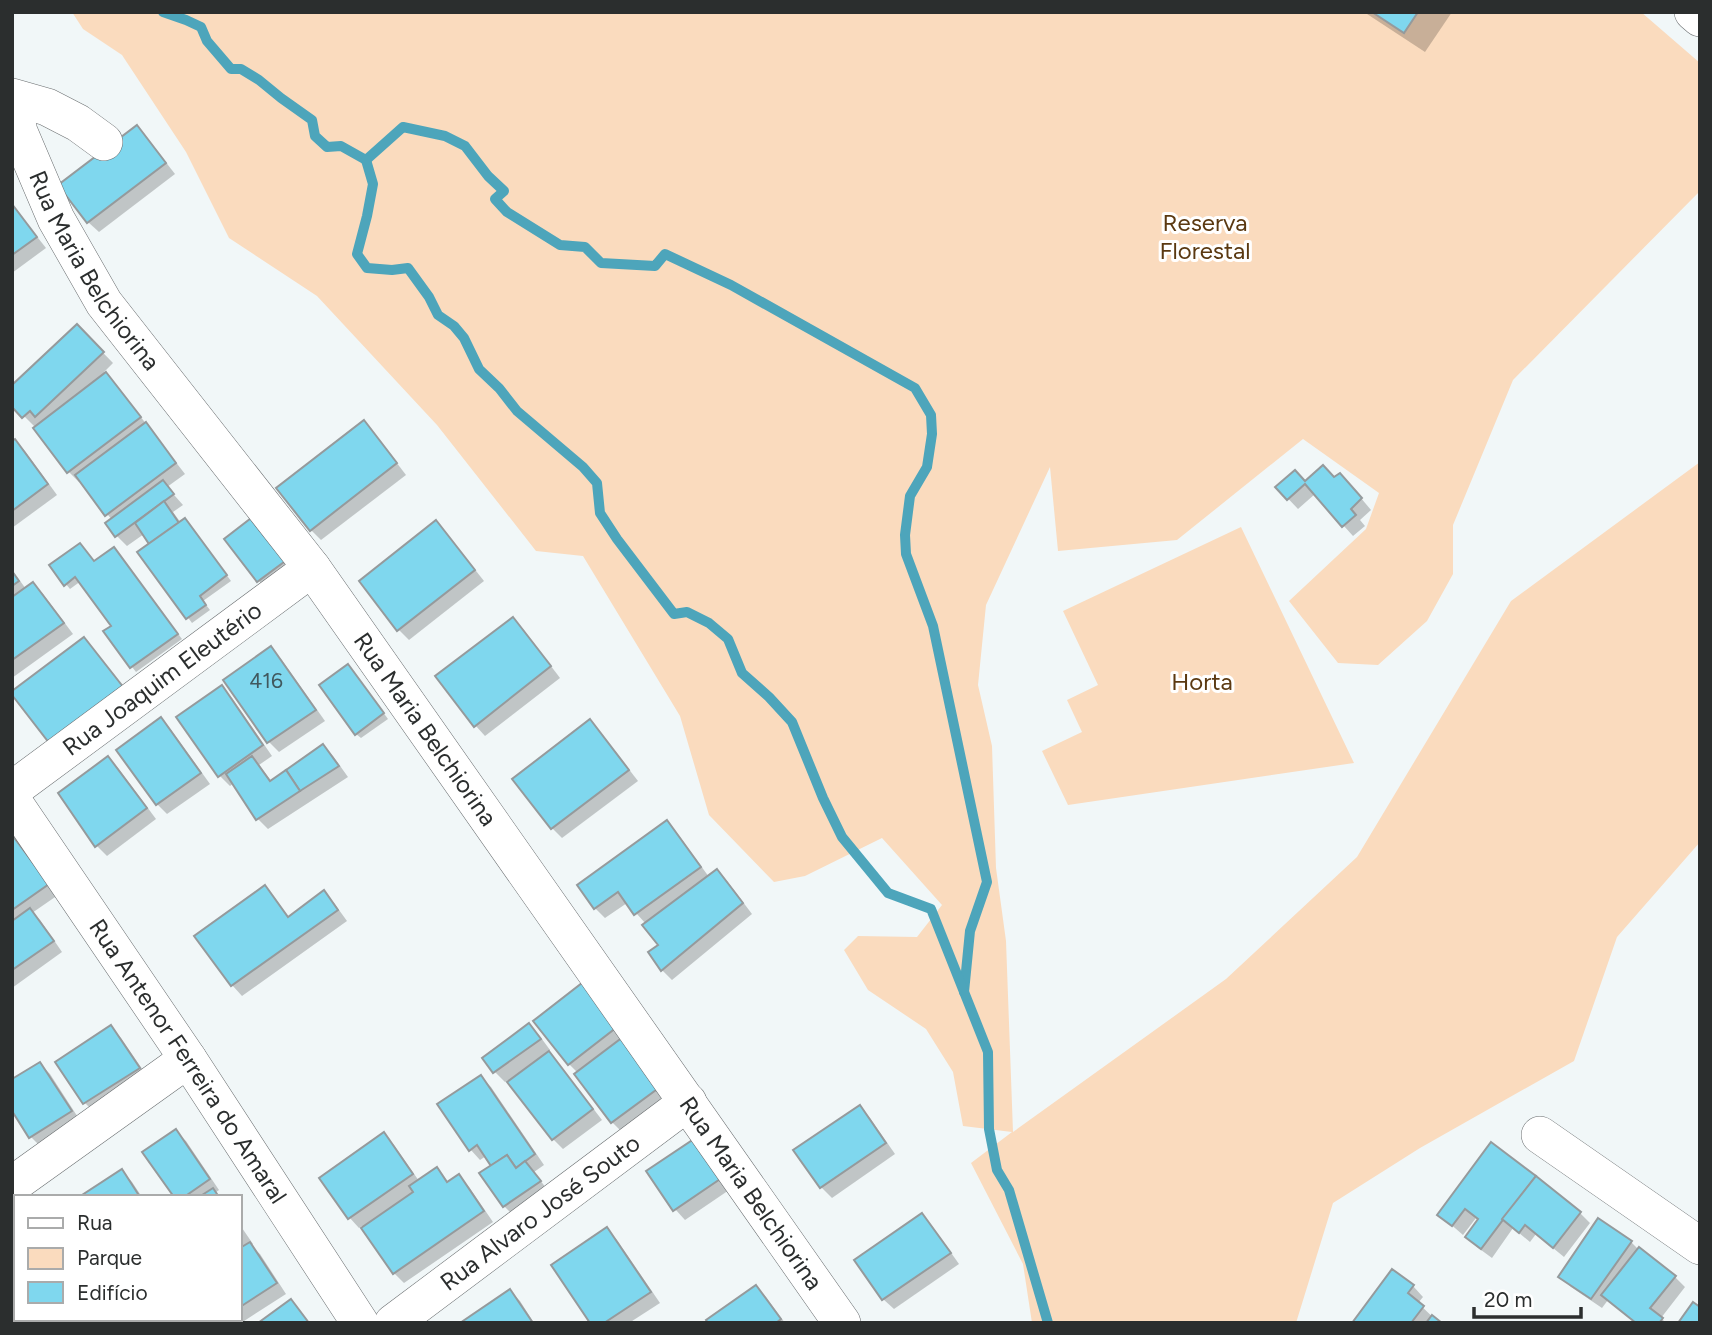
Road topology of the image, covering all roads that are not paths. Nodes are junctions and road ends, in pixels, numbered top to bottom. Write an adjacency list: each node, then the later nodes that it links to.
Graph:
1 (1693, 12): 2 (street)
2 (1700, 18)
3 (14, 110): 4 (street); 5 (street, Rua Maria Belchiorina)
4 (104, 142)
5 (312, 568): 6 (street, Rua Joaquim Eleutério); 9 (street, Rua Maria Belchiorina)
6 (12, 790)
7 (12, 800): 8 (street, Rua Antenor Ferreira do Amaral)
8 (188, 1059): 11 (street); 13 (street, Rua Antenor Ferreira do Amaral)
9 (688, 1102): 14 (street, Rua Alvaro José Souto); 15 (street, Rua Maria Belchiorina)
10 (1540, 1135): 12 (street)
11 (12, 1185)
12 (1700, 1246)
13 (360, 1323)
14 (393, 1323)
15 (842, 1323)

